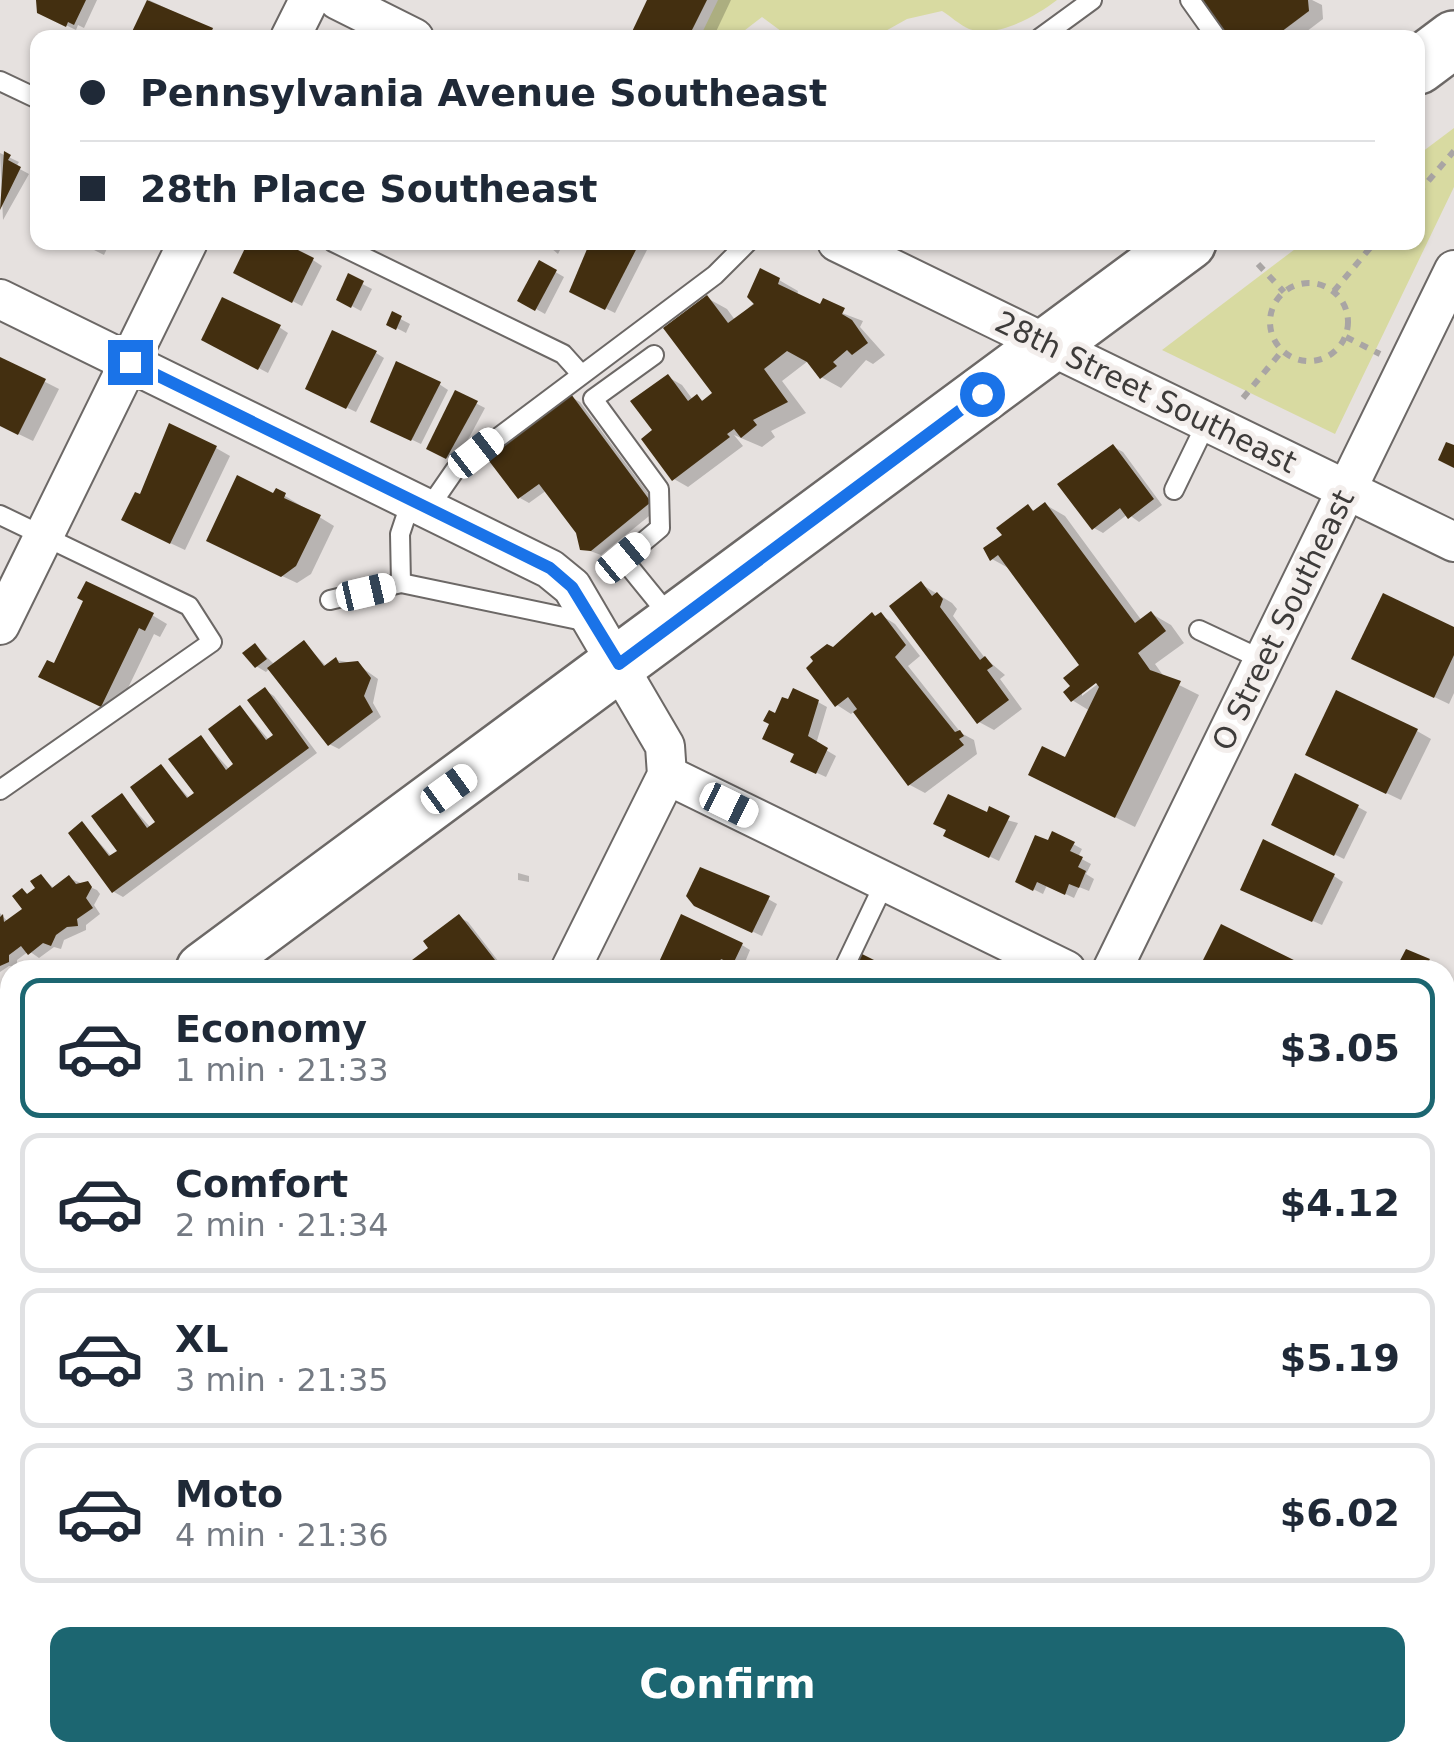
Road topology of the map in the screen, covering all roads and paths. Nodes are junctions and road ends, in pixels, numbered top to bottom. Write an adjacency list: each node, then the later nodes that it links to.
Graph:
1 (308, 0): 5 (street)
2 (338, 0): 6 (street)
3 (1092, 0): 7 (lane)
4 (1190, 0): 8 (lane)
5 (294, 30)
6 (398, 30)
7 (1051, 30)
8 (1212, 30)
9 (1454, 39): 10 (highway)
10 (1425, 61)
11 (0, 81): 12 (lane)
12 (30, 95)
13 (1454, 150): 14 (path)
14 (1425, 185)
15 (184, 250): 31 (street)
16 (349, 250): 32 (lane)
17 (740, 250): 32 (lane)
18 (853, 250): 27 (street, 28th Street Southeast)
19 (1177, 250): 27 (highway)
20 (1369, 250): 24 (path)
21 (1258, 264): 23 (path)
22 (1454, 270): 36 (street, O Street Southeast)
23 (1284, 292): 24 (path); 28 (path)
24 (1334, 292): 26 (path)
25 (0, 299): 31 (street)
26 (1346, 337): 28 (path); 29 (path)
27 (1050, 346): 34 (street, 28th Street Southeast); 43 (highway)
28 (1282, 351): 33 (path)
29 (1382, 354)
30 (654, 355): 43 (lane)
31 (130, 362): 37 (street); 39 (street)
32 (581, 374): 37 (lane)
33 (1243, 398)
34 (1208, 422): 35 (lane); 36 (street, 28th Street Southeast)
35 (1174, 490)
36 (1347, 490): 40 (street, 28th Street Southeast); 47 (street, O Street Southeast)
37 (420, 505): 41 (lane); 46 (street)
38 (0, 515): 39 (lane)
39 (44, 537): 44 (street); 49 (lane)
40 (1454, 542)
41 (401, 583): 42 (lane); 46 (lane)
42 (330, 600)
43 (674, 622): 46 (highway)
44 (0, 624)
45 (1199, 630): 47 (lane)
46 (606, 644): 48 (street); 51 (highway)
47 (1263, 660): 55 (street, O Street Southeast)
48 (667, 775): 50 (street); 52 (street)
49 (0, 790)
50 (886, 882): 53 (lane); 54 (street)
51 (216, 960)
52 (575, 960)
53 (848, 960)
54 (1046, 960)
55 (1117, 960)

